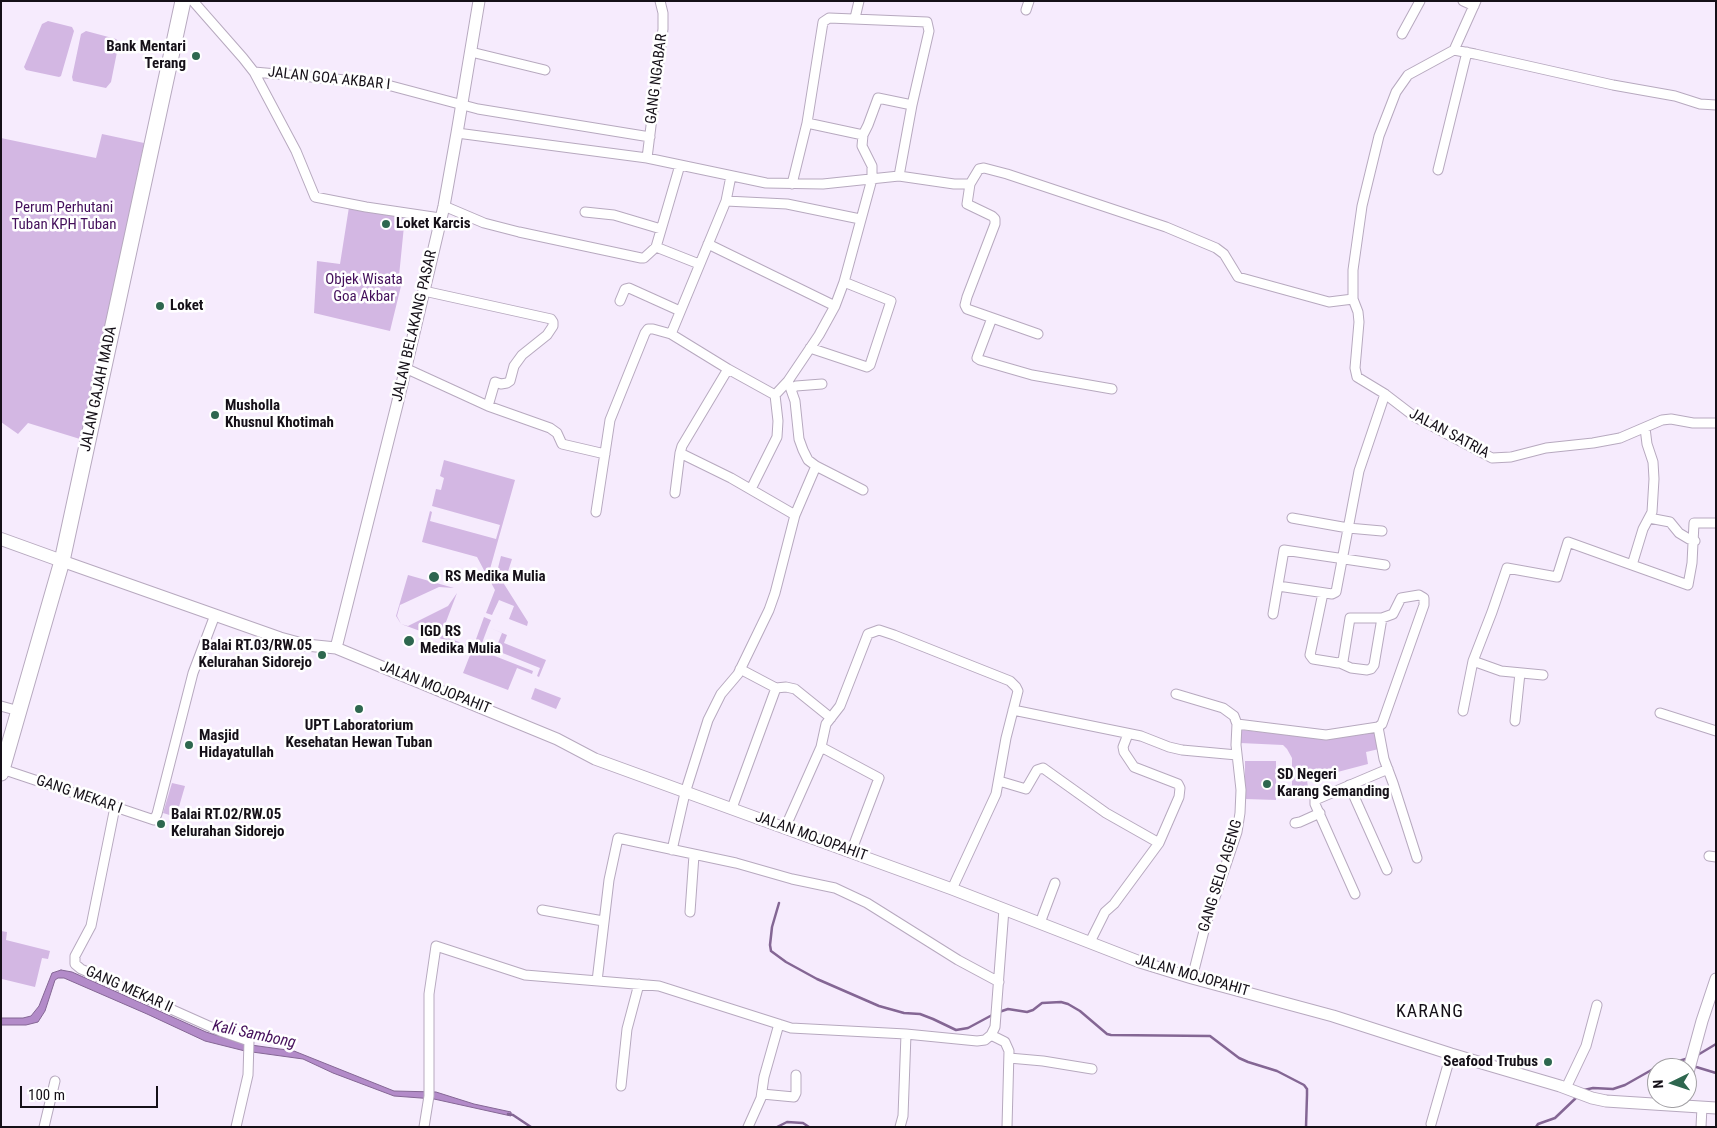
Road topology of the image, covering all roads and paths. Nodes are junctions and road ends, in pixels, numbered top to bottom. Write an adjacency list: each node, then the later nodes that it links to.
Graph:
1 (184, 1): 76 (highway, JALAN GAJAH MADA)
2 (193, 1): 15 (street)
3 (479, 1): 12 (street, JALAN BELAKANG PASAR)
4 (660, 1): 22 (street, GANG NGABAR)
5 (859, 1): 9 (street)
6 (1420, 1): 10 (street)
7 (1463, 1): 8 (street)
8 (1475, 4): 11 (street)
9 (855, 18): 17 (street); 19 (street)
10 (1402, 34)
11 (1454, 50): 13 (street); 42 (street)
12 (470, 52): 14 (street); 16 (street, JALAN BELAKANG PASAR)
13 (1467, 52): 18 (street); 25 (street)
14 (545, 70)
15 (254, 72): 16 (street, JALAN GOA AKBAR I); 34 (street)
16 (462, 104): 20 (street, JALAN BELAKANG PASAR); 22 (street, JALAN GOA AKBAR I)
17 (912, 104): 21 (street); 27 (street)
18 (1716, 105)
19 (807, 123): 21 (street); 29 (street)
20 (458, 132): 23 (street); 32 (street, JALAN BELAKANG PASAR)
21 (863, 135): 28 (street)
22 (650, 137): 23 (street, GANG NGABAR)
23 (647, 158): 24 (street)
24 (680, 165): 26 (street); 36 (street)
25 (1438, 170)
26 (731, 176): 29 (street); 31 (street)
27 (899, 176): 28 (street); 30 (street)
28 (872, 180): 29 (street); 35 (street)
29 (792, 184)
30 (970, 184): 42 (street); 46 (street)
31 (726, 201): 35 (street); 37 (street)
32 (444, 206): 34 (street, JALAN BELAKANG PASAR); 38 (street)
33 (585, 212): 36 (street)
34 (440, 218): 41 (street, JALAN BELAKANG PASAR)
35 (860, 219): 40 (street)
36 (661, 230): 38 (street)
37 (708, 244): 39 (street); 44 (street)
38 (656, 247): 39 (street)
39 (699, 264): 45 (street)
40 (844, 282): 44 (street); 49 (street)
41 (424, 292): 50 (street, JALAN BELAKANG PASAR); 57 (street)
42 (1353, 299): 55 (street, JALAN SATRIA)
43 (620, 301): 45 (street)
44 (835, 306): 49 (street)
45 (680, 311): 47 (street)
46 (992, 318): 48 (street); 54 (street)
47 (671, 334): 51 (street); 61 (street)
48 (1038, 334)
49 (810, 348): 53 (street)
50 (405, 368): 57 (street); 84 (street, JALAN BELAKANG PASAR)
51 (728, 369): 56 (street); 60 (street)
52 (822, 384): 53 (street)
53 (789, 385): 56 (street); 62 (street)
54 (1112, 389)
55 (1385, 394): 59 (street, JALAN SATRIA); 71 (street)
56 (775, 395): 63 (street)
57 (488, 406): 61 (street)
58 (1716, 423): 59 (street, JALAN SATRIA)
59 (1645, 428): 69 (street)
60 (680, 453): 63 (street); 65 (street)
61 (605, 454): 66 (street)
62 (816, 466): 64 (street); 67 (street)
63 (751, 490): 67 (street)
64 (863, 490)
65 (675, 493)
66 (596, 512)
67 (795, 516): 87 (street)
68 (1292, 518): 71 (street)
69 (1649, 518): 74 (street); 78 (street)
70 (1716, 523): 74 (street)
71 (1348, 528): 72 (street); 75 (street)
72 (1382, 531)
73 (1, 539): 76 (main road)
74 (1694, 541): 78 (street)
75 (1342, 560): 77 (street); 79 (street); 80 (street)
76 (62, 561): 82 (street, JALAN MOJOPAHIT); 94 (highway, JALAN GAJAH MADA)
77 (1384, 565)
78 (1632, 565): 85 (street)
79 (1278, 586): 80 (street); 81 (street)
80 (1323, 592): 86 (street)
81 (1273, 614)
82 (215, 615): 84 (street, JALAN MOJOPAHIT); 110 (street, GANG MEKAR I)
83 (1382, 618): 86 (street); 86 (street); 100 (street)
84 (336, 648): 109 (street, JALAN MOJOPAHIT)
85 (1473, 661): 88 (street); 95 (street)
86 (1340, 663)
87 (740, 669): 90 (street); 109 (street)
88 (1520, 673): 89 (street); 98 (street)
89 (1543, 675)
90 (776, 688): 97 (street); 111 (street)
91 (1176, 694): 99 (street)
92 (1, 706): 94 (street)
93 (1013, 710): 97 (street); 102 (street); 107 (street)
94 (19, 711): 106 (highway, JALAN GAJAH MADA)
95 (1463, 711)
96 (1660, 713): 101 (street)
97 (830, 718): 103 (street)
98 (1515, 721)
99 (1237, 724): 100 (street); 104 (street, GANG SELO AGENG)
100 (1378, 727): 105 (street)
101 (1716, 731)
102 (1128, 734): 104 (street); 115 (street)
103 (821, 747): 114 (street); 117 (street)
104 (1237, 755): 130 (street, GANG SELO AGENG)
105 (1388, 769): 108 (street); 119 (street)
106 (2, 771): 110 (street, GANG MEKAR I)
107 (999, 780): 115 (street); 122 (street)
108 (1349, 785): 112 (street); 120 (street)
109 (686, 793): 111 (street, JALAN MOJOPAHIT); 116 (street)
110 (115, 807): 154 (street, GANG MEKAR II)
111 (732, 808): 114 (street, JALAN MOJOPAHIT)
112 (1320, 813): 113 (street); 123 (street)
113 (1295, 823)
114 (785, 828): 117 (street, JALAN MOJOPAHIT)
115 (1159, 843): 129 (street)
116 (672, 850): 118 (street); 127 (street)
117 (851, 852): 122 (street, JALAN MOJOPAHIT)
118 (694, 855): 126 (street); 133 (street)
119 (1417, 858)
120 (1388, 870)
121 (1055, 883): 128 (street)
122 (952, 889): 124 (street, JALAN MOJOPAHIT)
123 (1355, 894)
124 (1004, 909): 128 (street, JALAN MOJOPAHIT); 133 (street)
125 (542, 910): 127 (street)
126 (690, 912)
127 (603, 921): 132 (street)
128 (1040, 923): 129 (street, JALAN MOJOPAHIT)
129 (1090, 942): 130 (street, JALAN MOJOPAHIT)
130 (1192, 978): 139 (street, JALAN MOJOPAHIT)
131 (1716, 979): 141 (street)
132 (597, 981): 134 (street); 155 (street)
133 (998, 982): 137 (street)
134 (639, 984): 136 (street); 145 (street)
135 (1597, 1005): 146 (street)
136 (779, 1024): 138 (street); 147 (street)
137 (993, 1031): 138 (street); 140 (street)
138 (906, 1034): 157 (street)
139 (1451, 1054): 146 (street, JALAN MOJOPAHIT); 152 (street)
140 (1010, 1058): 142 (street); 158 (street)
141 (1692, 1058)
142 (1092, 1069)
143 (796, 1075): 147 (street)
144 (55, 1081): 153 (street)
145 (621, 1086)
146 (1568, 1089): 148 (street, JALAN MOJOPAHIT)
147 (762, 1094): 156 (street)
148 (1647, 1102)
149 (1697, 1106): 150 (street)
150 (1702, 1107): 151 (street); 159 (street)
151 (1716, 1108)
152 (1431, 1124)
153 (44, 1127)
154 (236, 1127)
155 (424, 1127)
156 (748, 1127)
157 (900, 1127)
158 (1006, 1127)
159 (1701, 1127)

